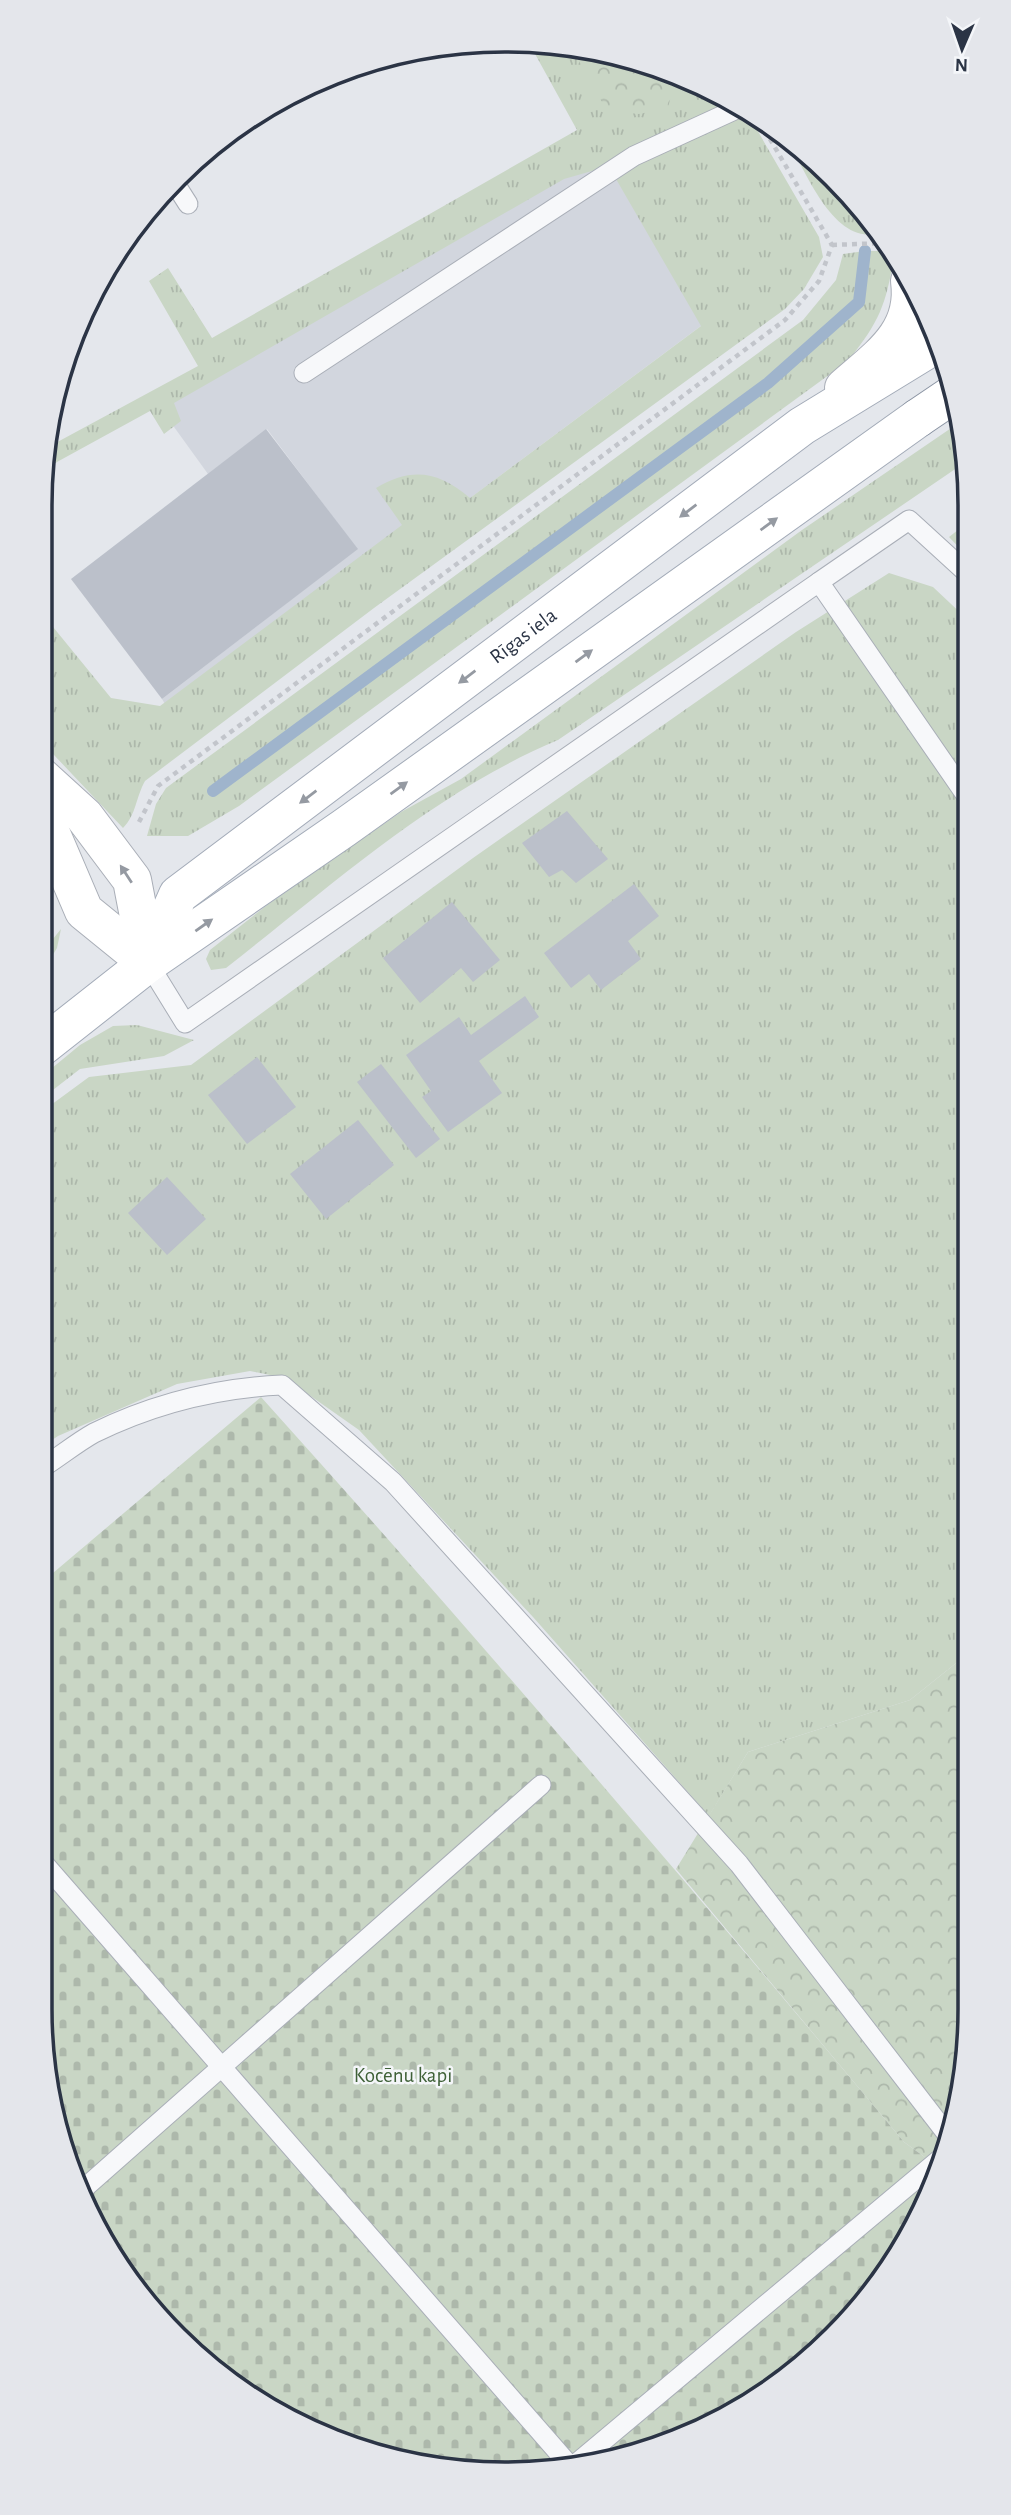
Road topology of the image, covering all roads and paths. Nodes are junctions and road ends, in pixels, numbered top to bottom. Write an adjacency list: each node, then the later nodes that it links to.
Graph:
1 (730, 112): 9 (lane)
2 (769, 137): 6 (path)
3 (180, 191): 4 (lane)
4 (188, 204)
5 (874, 243): 6 (path)
6 (832, 245): 18 (path)
7 (912, 304): 13 (main road)
8 (930, 348): 13 (main road, Rīgas iela)
9 (304, 373)
10 (946, 399): 12 (main road)
11 (947, 406): 12 (main road)
12 (918, 418): 20 (main road, Rīgas iela, one-way to 12)
13 (802, 426): 20 (main road, Rīgas iela, one-way to 20)
14 (958, 565): 15 (lane)
15 (819, 582): 16 (lane); 20 (lane)
16 (958, 784)
17 (52, 787): 20 (main road, one-way to 17)
18 (133, 833)
19 (52, 836): 20 (main road)
20 (148, 963): 21 (main road, Rīgas iela)
21 (52, 1039)
22 (52, 1461): 26 (lane)
23 (541, 1785): 25 (lane)
24 (52, 1873): 25 (lane)
25 (222, 2067): 28 (lane); 30 (lane)
26 (943, 2128)
27 (929, 2168): 29 (lane)
28 (88, 2185)
29 (586, 2455)
30 (565, 2459)

